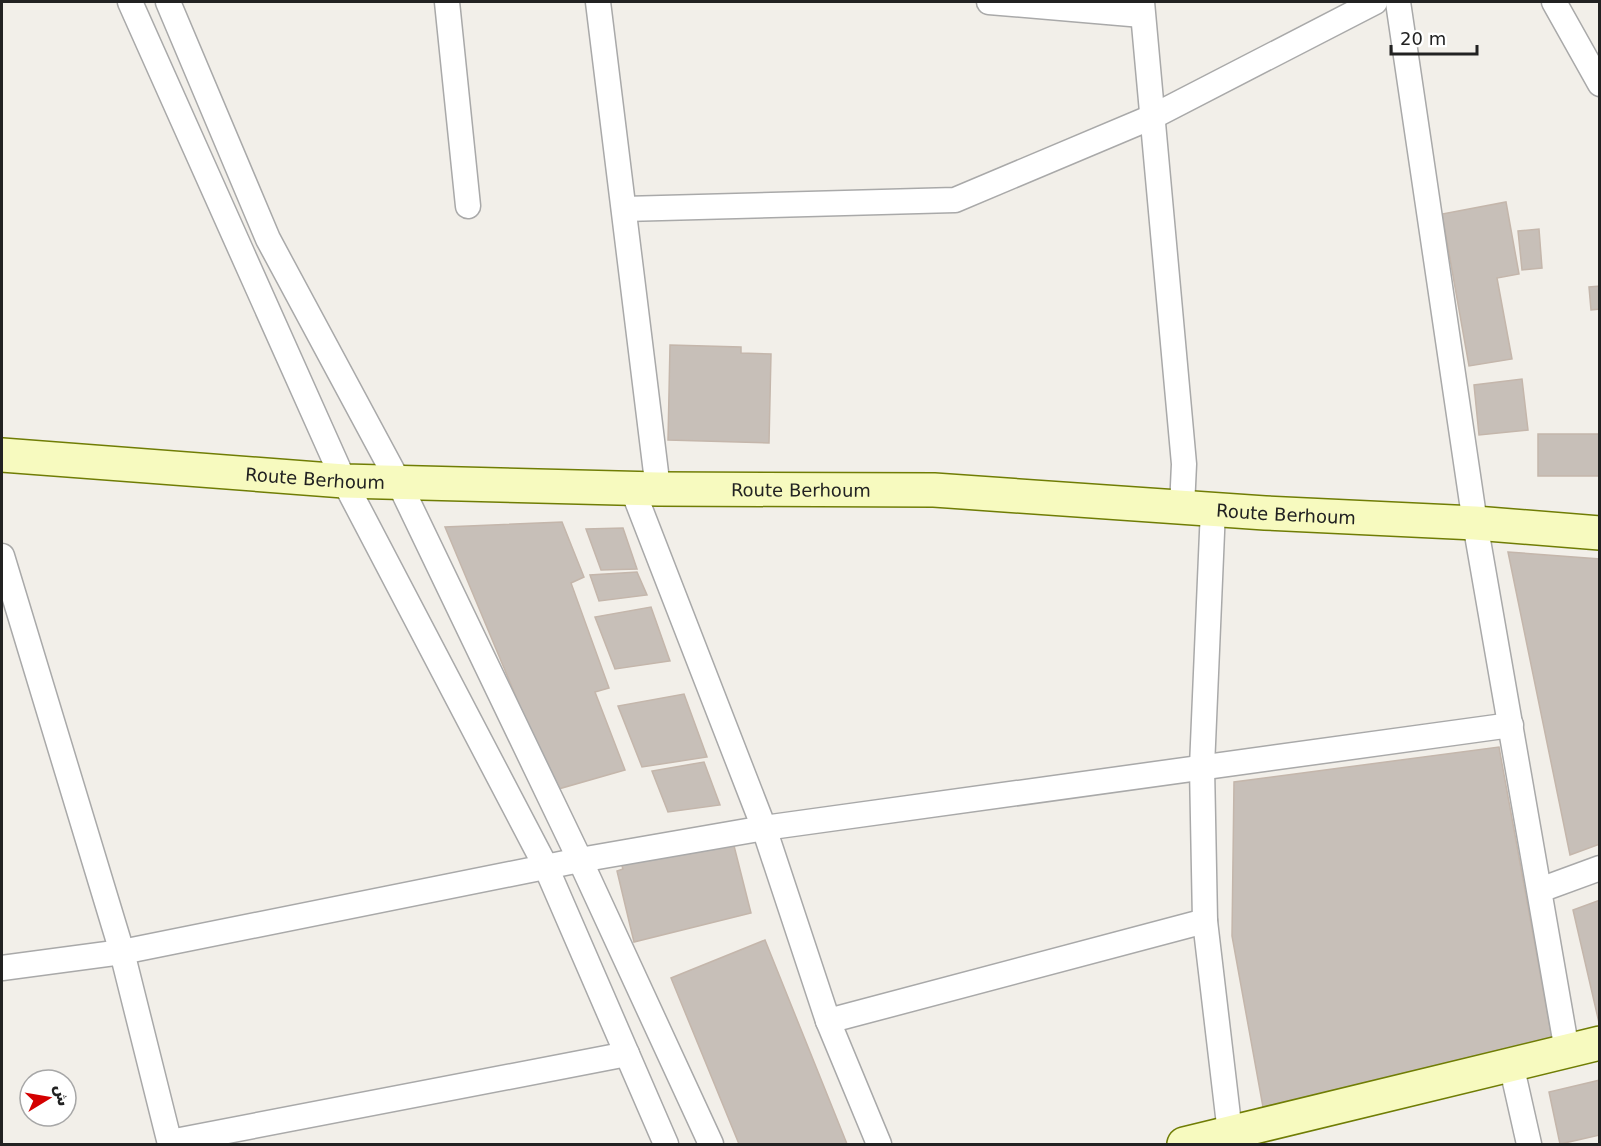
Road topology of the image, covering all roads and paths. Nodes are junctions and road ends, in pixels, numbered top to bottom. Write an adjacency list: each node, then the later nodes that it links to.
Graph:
1 (130, 2): 15 (street)
2 (168, 2): 16 (street)
3 (447, 2): 12 (street)
4 (598, 2): 13 (street)
5 (989, 2): 9 (street)
6 (1376, 2): 11 (street)
7 (1398, 2): 19 (street)
8 (1554, 2): 10 (street)
9 (1142, 8): 11 (street)
10 (1599, 84)
11 (1152, 117): 13 (street); 18 (street)
12 (468, 206)
13 (624, 209): 17 (street)
14 (2, 455): 15 (main road, Route Berhoum)
15 (344, 481): 16 (main road, Route Berhoum); 26 (street)
16 (398, 481): 17 (main road, Route Berhoum); 25 (street)
17 (645, 488): 18 (main road, Route Berhoum); 24 (street)
18 (1198, 508): 19 (main road, Route Berhoum); 23 (street)
19 (1475, 523): 20 (main road, Route Berhoum); 22 (street)
20 (1599, 533)
21 (2, 556): 30 (street)
22 (1511, 725): 23 (street); 28 (street)
23 (1202, 767): 24 (street); 29 (street)
24 (764, 828): 25 (street); 32 (street)
25 (580, 860): 26 (street); 40 (street)
26 (546, 867): 30 (street); 35 (street)
27 (1599, 868): 28 (street)
28 (1540, 890): 34 (street)
29 (1205, 921): 32 (street); 37 (street)
30 (122, 952): 31 (street); 38 (street)
31 (2, 968)
32 (828, 1021): 41 (street)
33 (1599, 1043): 34 (main road)
34 (1567, 1051): 36 (main road)
35 (627, 1054): 38 (street); 39 (street)
36 (1511, 1064): 37 (main road); 43 (street)
37 (1230, 1133): 42 (main road)
38 (170, 1143)
39 (666, 1144)
40 (711, 1144)
41 (879, 1144)
42 (1184, 1144)
43 (1529, 1144)

